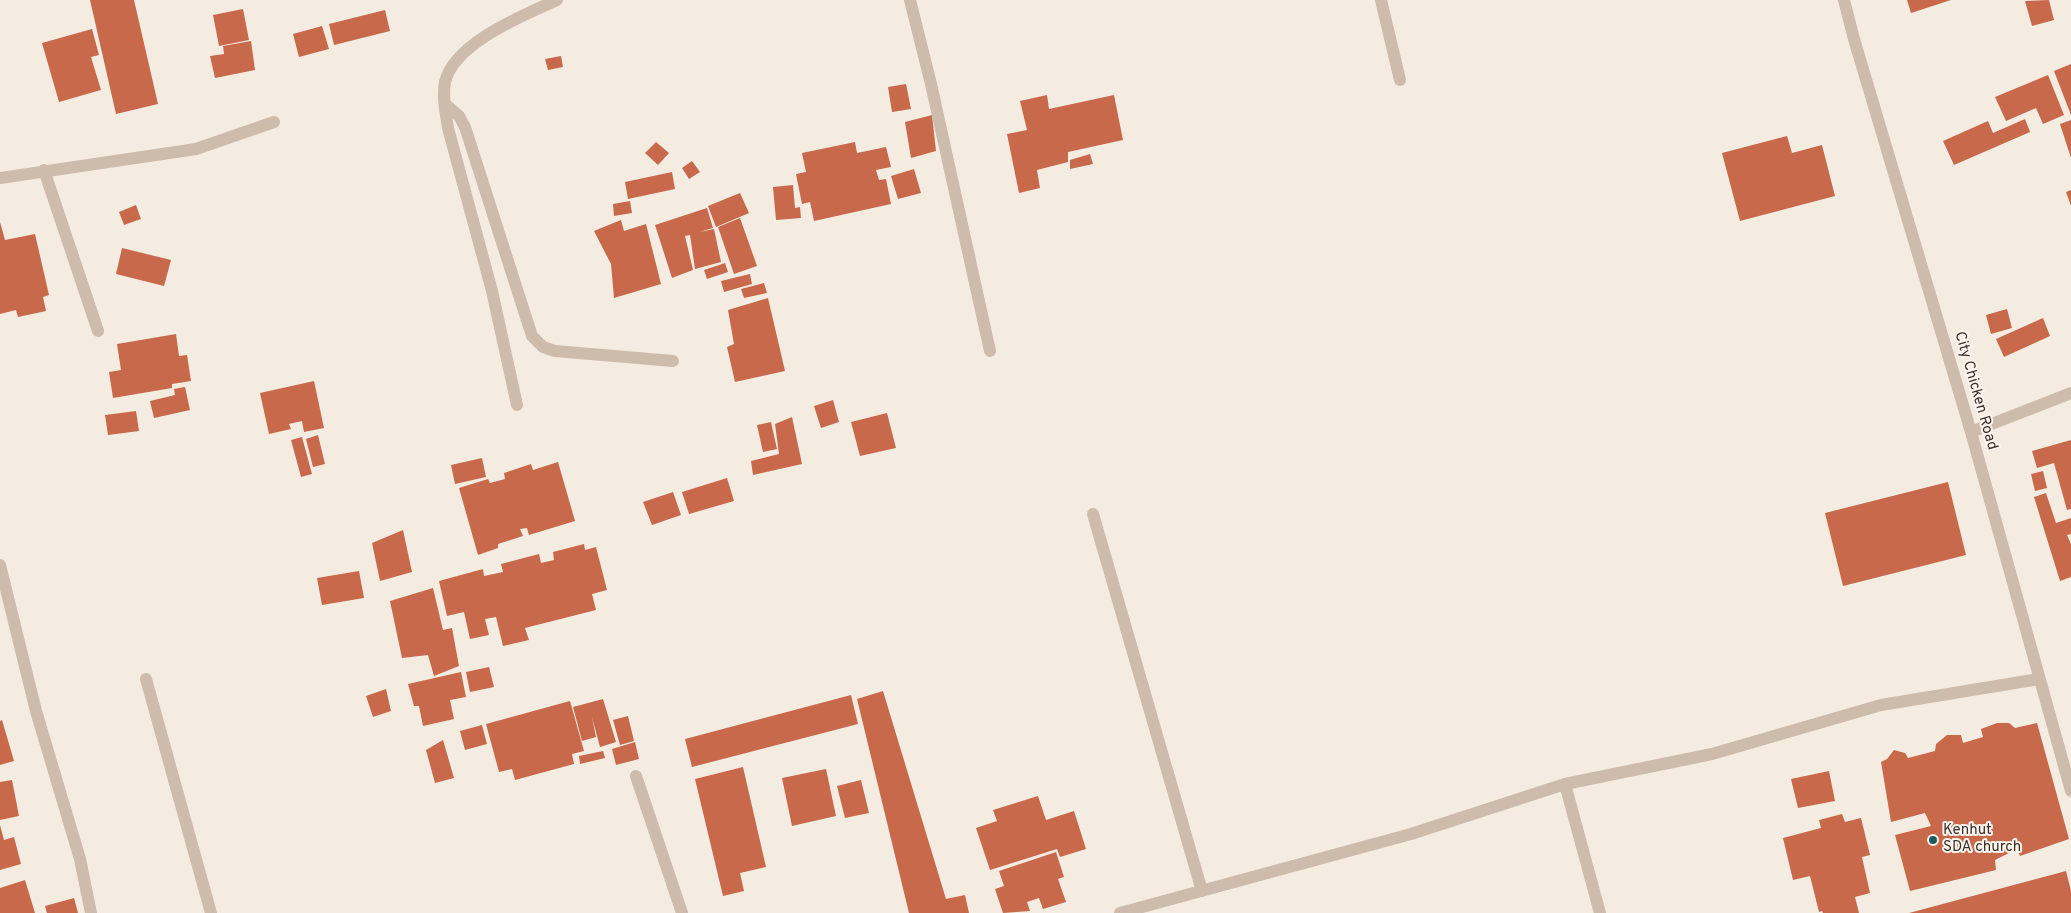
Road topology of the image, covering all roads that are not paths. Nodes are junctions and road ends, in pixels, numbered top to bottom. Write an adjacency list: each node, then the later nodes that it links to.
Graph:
1 (557, 0): 6 (street)
2 (910, 0): 11 (street)
3 (1381, 0): 5 (street)
4 (1844, 0): 15 (street, City Chicken Road)
5 (1400, 80)
6 (445, 104): 12 (street); 14 (street)
7 (274, 122): 8 (street)
8 (44, 170): 9 (street); 10 (street)
9 (0, 178)
10 (98, 332)
11 (990, 351)
12 (673, 361)
13 (2071, 393): 15 (street)
14 (517, 405)
15 (1971, 432): 18 (street, City Chicken Road)
16 (1093, 514): 23 (street)
17 (0, 565): 24 (street)
18 (2039, 679): 21 (street); 22 (street, City Chicken Road)
19 (146, 680): 25 (street)
20 (636, 776): 26 (street)
21 (1565, 784): 23 (street); 28 (street)
22 (2071, 791)
23 (1202, 890): 27 (street)
24 (90, 913)
25 (211, 913)
26 (682, 913)
27 (1120, 913)
28 (1600, 913)

